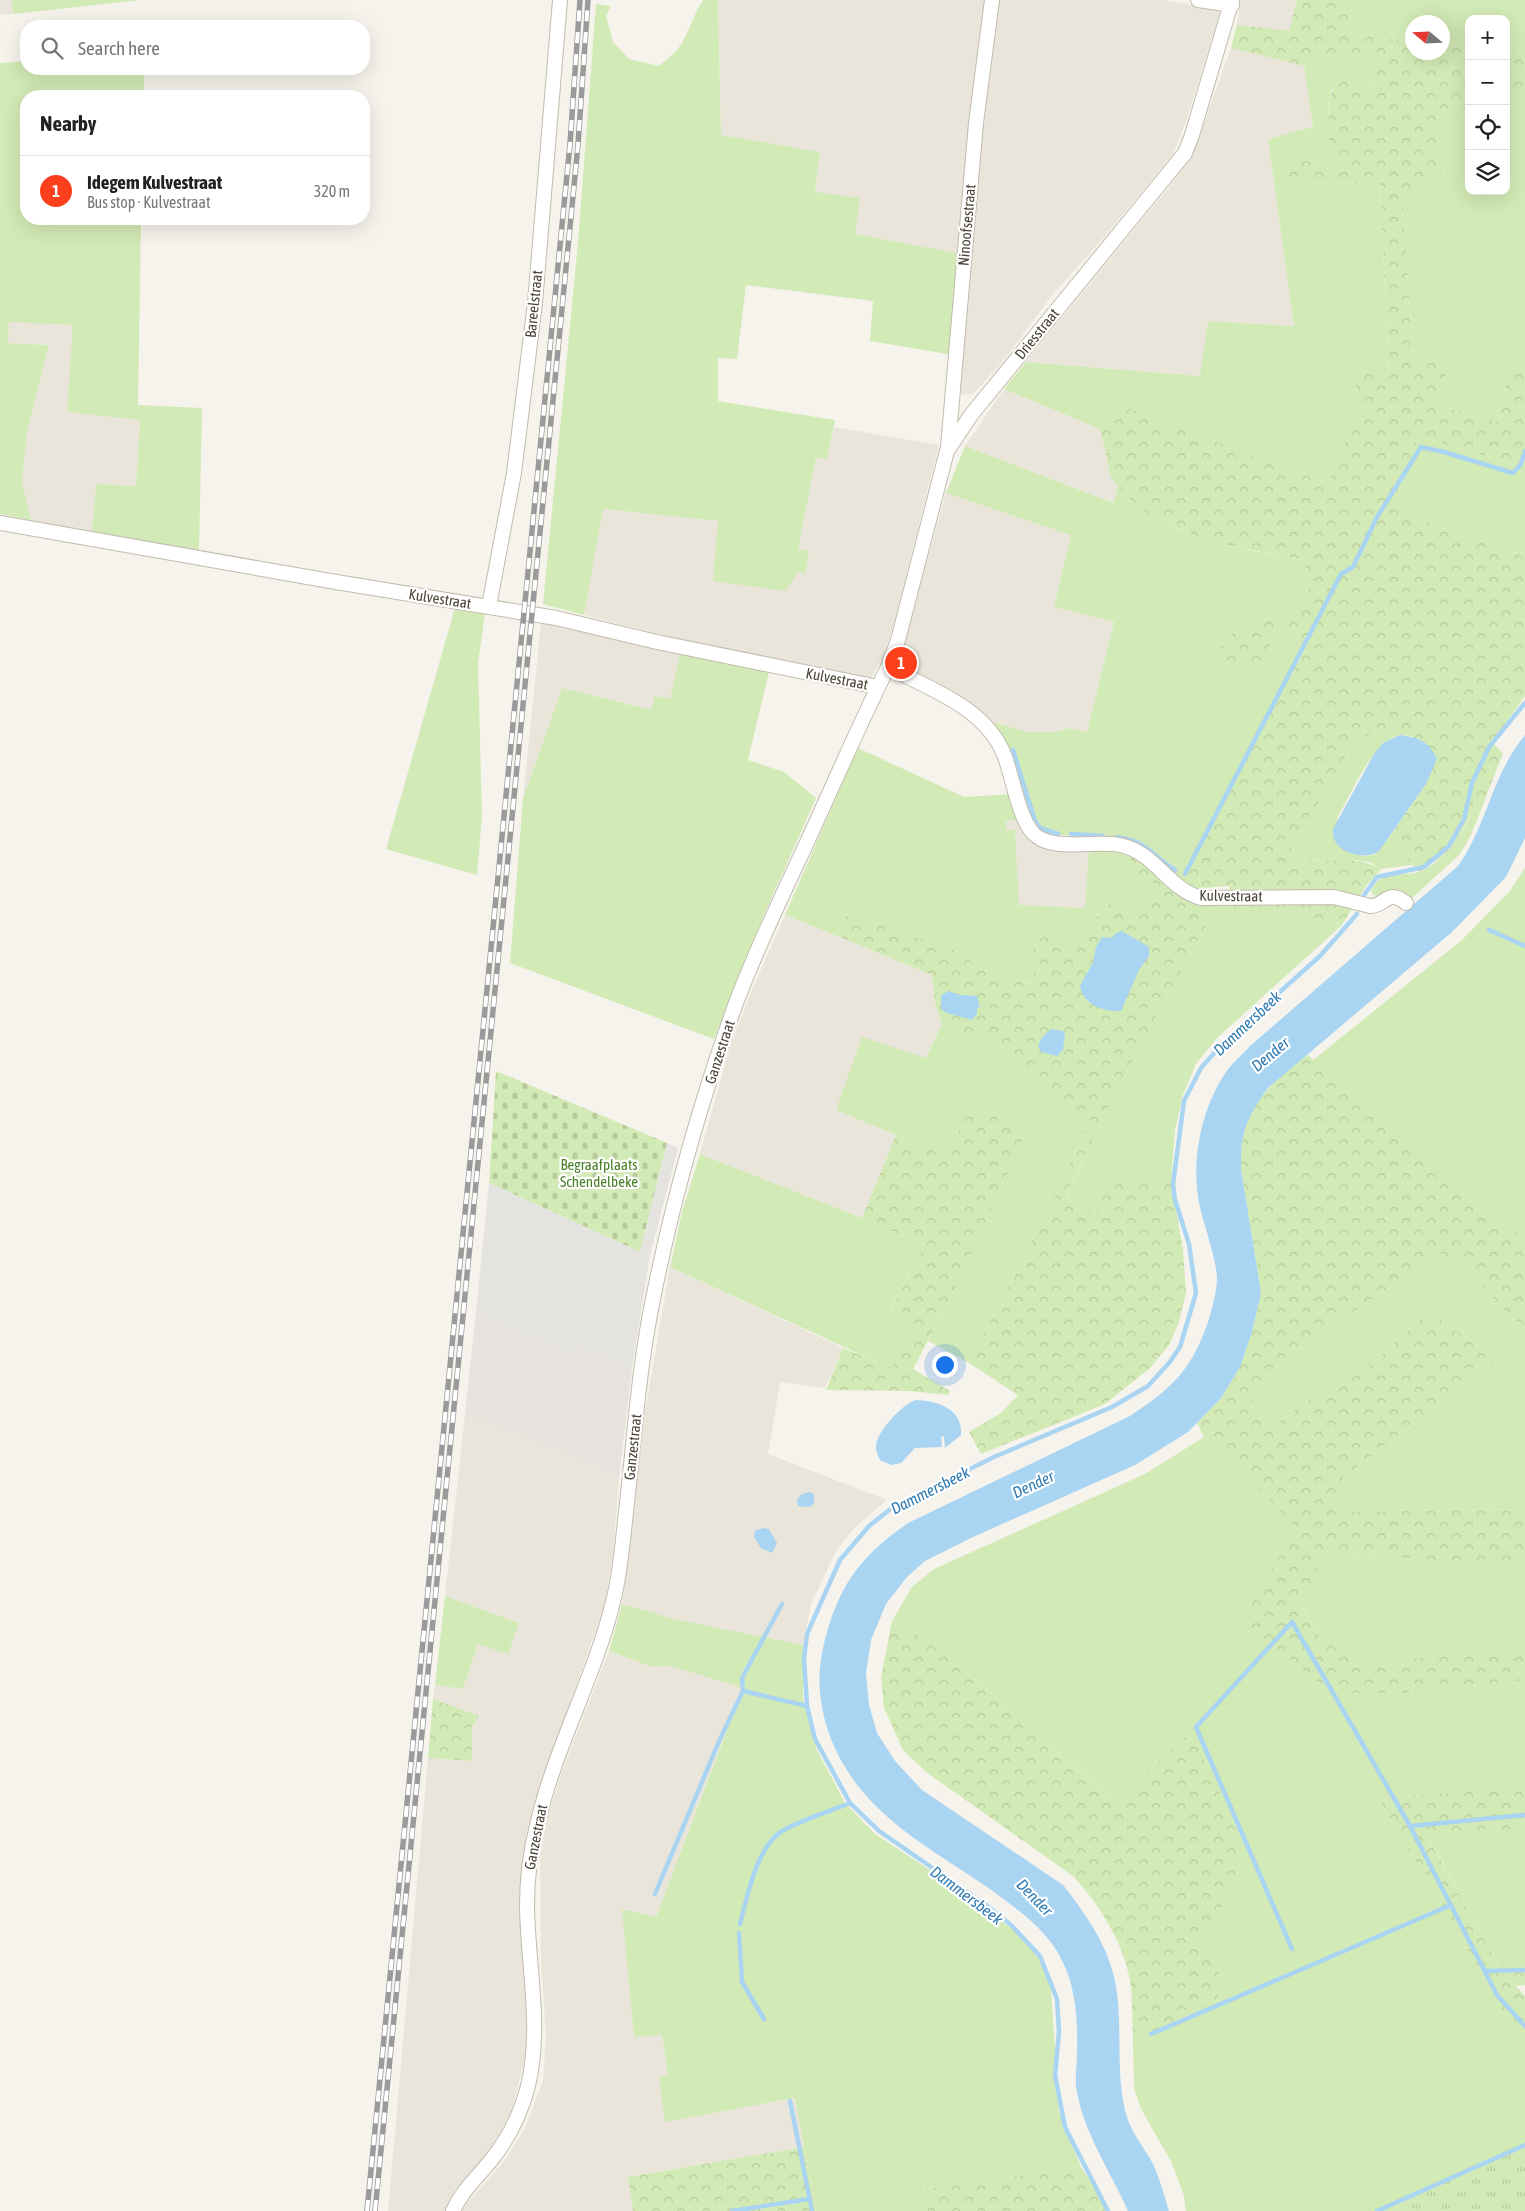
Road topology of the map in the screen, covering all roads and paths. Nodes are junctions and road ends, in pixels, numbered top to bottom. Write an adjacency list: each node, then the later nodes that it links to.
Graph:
1 (560, 0): 7 (street, Bareelstraat)
2 (992, 0): 5 (street, Ninoofsestraat)
3 (1198, 0): 4 (street)
4 (1232, 2): 5 (street, Driesstraat)
5 (947, 451): 8 (street, Driesstraat)
6 (0, 523): 7 (street, Kulvestraat)
7 (489, 606): 9 (street, Kulvestraat)
8 (888, 667): 9 (street, Driesstraat); 10 (street, Kulvestraat)
9 (878, 687): 11 (street, Ganzestraat)
10 (1406, 903)
11 (453, 2211)

